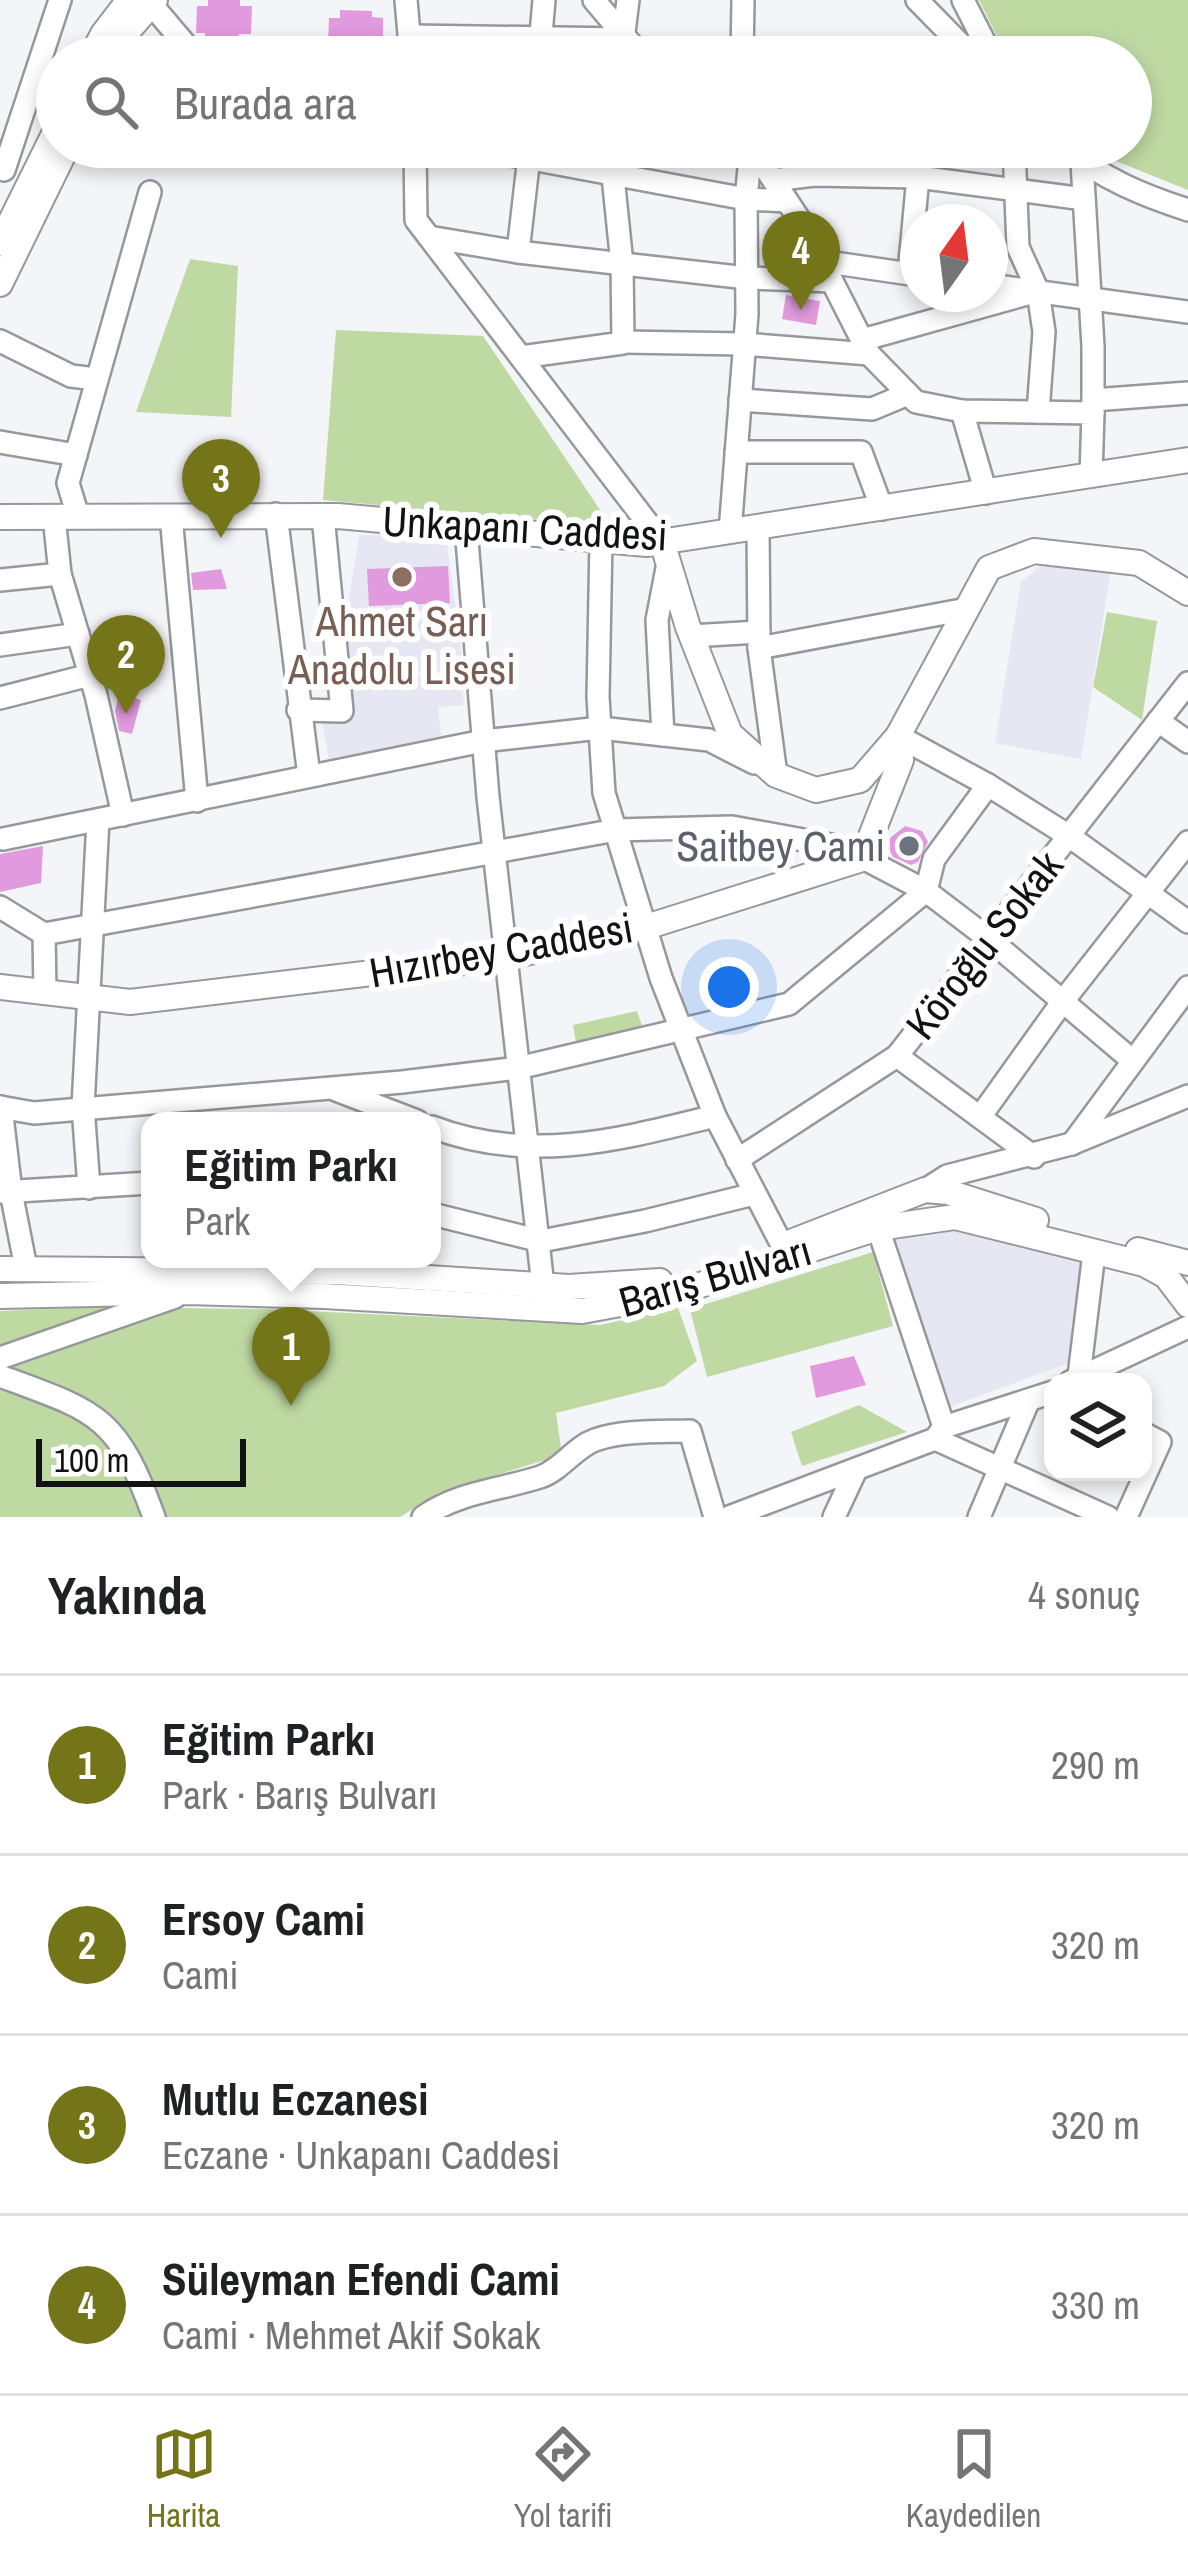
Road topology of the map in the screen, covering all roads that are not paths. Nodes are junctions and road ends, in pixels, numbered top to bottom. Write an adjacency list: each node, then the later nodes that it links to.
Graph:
1 (61, 0): 10 (street)
2 (406, 0): 14 (street)
3 (544, 0): 15 (street)
4 (594, 0): 16 (street)
5 (628, 0): 17 (street)
6 (743, 0): 18 (street)
7 (917, 0): 19 (street)
8 (962, 0): 20 (street)
9 (145, 1): 11 (main road); 12 (main road); 13 (street)
10 (48, 36)
11 (102, 36)
12 (121, 36)
13 (177, 36)
14 (410, 36)
15 (541, 36)
16 (616, 36)
17 (624, 36)
18 (742, 36)
19 (952, 36)
20 (981, 36)
21 (36, 72): 34 (street)
22 (38, 168): 37 (main road)
23 (58, 168): 53 (main road)
24 (415, 168): 46 (street)
25 (527, 168): 48 (street)
26 (589, 168): 35 (street)
27 (612, 168): 35 (street)
28 (748, 168): 41 (street)
29 (764, 168): 38 (street)
30 (919, 168): 36 (street)
31 (1014, 168): 39 (street)
32 (1077, 168): 42 (street)
33 (1098, 168): 45 (street)
34 (2, 169): 37 (street)
35 (613, 174): 41 (street); 49 (street)
36 (918, 177): 38 (street); 39 (street); 44 (street)
37 (33, 178): 47 (main road)
38 (774, 180): 43 (street)
39 (1015, 189): 42 (street); 55 (street)
40 (151, 192): 63 (street)
41 (746, 199): 43 (street); 52 (street)
42 (1084, 199): 56 (street)
43 (788, 201): 50 (street)
44 (917, 204)
45 (1188, 210)
46 (429, 237): 48 (street); 62 (street)
47 (0, 243)
48 (518, 252): 49 (street)
49 (622, 264): 52 (street); 59 (street)
50 (826, 271): 51 (street); 52 (street); 61 (street)
51 (900, 274)
52 (747, 278): 60 (street)
53 (0, 284)
54 (1008, 287): 55 (street)
55 (1038, 291): 56 (street); 61 (street); 69 (street)
56 (1088, 298): 57 (street); 67 (street)
57 (1188, 312)
58 (0, 341): 63 (street)
59 (623, 342): 60 (street); 62 (street)
60 (744, 344): 61 (street); 66 (street)
61 (865, 347): 65 (street)
62 (521, 357): 86 (street)
63 (96, 379): 72 (street)
64 (1188, 393): 67 (street)
65 (908, 394): 66 (street); 68 (street)
66 (740, 400): 71 (street)
67 (1093, 406): 69 (street); 74 (street)
68 (962, 411): 69 (street); 75 (street)
69 (1038, 412)
70 (0, 442): 72 (street)
71 (736, 452): 76 (street); 84 (street)
72 (76, 455): 78 (street)
73 (1188, 460): 74 (main road, Unkapanı Caddesi)
74 (1091, 476): 75 (main road, Unkapanı Caddesi)
75 (986, 494): 76 (main road, Unkapanı Caddesi)
76 (882, 509): 82 (main road, Unkapanı Caddesi)
77 (276, 514): 79 (main road, Unkapanı Caddesi); 80 (main road, Unkapanı Caddesi); 98 (street)
78 (66, 516): 79 (main road, Unkapanı Caddesi); 81 (main road, Unkapanı Caddesi); 87 (street)
79 (171, 516): 108 (street)
80 (323, 516): 83 (main road, Unkapanı Caddesi); 98 (street)
81 (0, 517)
82 (758, 527): 84 (main road, Unkapanı Caddesi); 93 (street)
83 (466, 528): 85 (main road, Unkapanı Caddesi); 103 (street)
84 (730, 532): 86 (main road, Unkapanı Caddesi)
85 (601, 540): 86 (main road, Unkapanı Caddesi); 100 (street)
86 (665, 552): 92 (main road); 101 (street)
87 (60, 574): 88 (street); 91 (street)
88 (0, 580)
89 (1188, 593): 90 (main road)
90 (967, 609): 93 (street); 102 (main road)
91 (78, 634): 94 (street); 95 (street)
92 (691, 636): 93 (street); 105 (main road)
93 (759, 640): 105 (street)
94 (0, 645)
95 (90, 675): 97 (street); 109 (street)
96 (1188, 683): 99 (street, Köroğlu Sokak)
97 (0, 698)
98 (298, 710): 106 (street)
99 (1158, 721): 104 (street); 112 (street, Köroğlu Sokak)
100 (600, 728): 101 (street); 103 (street); 111 (street)
101 (663, 735): 105 (street)
102 (898, 736): 105 (main road); 107 (street); 116 (main road)
103 (484, 741): 106 (street); 115 (street)
104 (1188, 742)
105 (776, 775)
106 (309, 776): 108 (street)
107 (988, 785): 112 (street); 117 (street)
108 (197, 801): 109 (street)
109 (123, 815): 110 (street)
110 (98, 820): 113 (street); 121 (street)
111 (616, 830): 115 (street); 116 (street); 122 (street)
112 (1069, 836): 118 (street); 124 (street, Köroğlu Sokak)
113 (1, 837)
114 (1188, 842): 118 (street)
115 (494, 855): 121 (street); 125 (street)
116 (862, 860): 117 (street); 122 (main road, Hızırbey Caddesi)
117 (926, 891): 124 (street); 131 (street)
118 (1148, 894): 120 (street); 130 (street)
119 (0, 907): 123 (street)
120 (1188, 922)
121 (94, 923): 123 (street); 129 (street)
122 (646, 927): 125 (main road, Hızırbey Caddesi); 131 (street)
123 (44, 934): 128 (street)
124 (989, 938): 130 (street); 132 (street, Köroğlu Sokak)
125 (506, 957): 129 (main road, Hızırbey Caddesi); 134 (street)
126 (0, 987): 128 (main road, Hızırbey Caddesi)
127 (1188, 987): 133 (street)
128 (45, 992): 129 (main road, Hızırbey Caddesi)
129 (89, 997): 138 (street)
130 (1063, 1001): 133 (street); 141 (street)
131 (682, 1031): 134 (street); 140 (street)
132 (897, 1056): 141 (street); 146 (street, Köroğlu Sokak)
133 (1133, 1061): 143 (street)
134 (518, 1068): 135 (street); 144 (street)
135 (329, 1088): 138 (street); 139 (street)
136 (1188, 1096): 143 (street)
137 (0, 1107): 138 (street); 150 (street)
138 (83, 1107): 148 (street)
139 (394, 1112)
140 (715, 1116): 144 (street); 146 (street)
141 (980, 1117): 145 (street)
142 (441, 1130): 144 (street)
143 (1071, 1144): 145 (street)
144 (526, 1149): 154 (street)
145 (1034, 1157): 149 (street)
146 (737, 1160): 151 (street)
147 (141, 1184): 148 (street)
148 (89, 1188): 150 (street)
149 (925, 1190): 156 (main road, Barış Bulvarı); 158 (main road, Barış Bulvarı)
150 (6, 1192): 160 (street)
151 (754, 1194): 154 (street); 156 (street)
152 (441, 1216): 154 (street)
153 (878, 1228): 157 (main road, Barış Bulvarı); 163 (main road, Barış Bulvarı); 173 (street)
154 (541, 1241): 162 (street)
155 (1188, 1242): 158 (main road)
156 (782, 1245): 162 (main road, Barış Bulvarı)
157 (1094, 1252): 158 (main road, Barış Bulvarı); 168 (street)
158 (1153, 1261): 159 (main road, Barış Bulvarı); 165 (main road, Barış Bulvarı)
159 (1188, 1267)
160 (26, 1268): 161 (main road, Barış Bulvarı); 162 (main road, Barış Bulvarı)
161 (0, 1269)
162 (543, 1286)
163 (188, 1292): 164 (main road, Barış Bulvarı); 167 (street)
164 (0, 1296)
165 (1188, 1305)
166 (1188, 1327): 169 (street)
167 (0, 1358)
168 (1076, 1373)
169 (1088, 1373)
170 (0, 1376): 178 (street)
171 (1044, 1396): 172 (street)
172 (1028, 1402): 173 (street); 174 (street)
173 (940, 1433): 174 (street); 175 (street)
174 (1000, 1469): 184 (street); 185 (street)
175 (855, 1472): 177 (street); 183 (street)
176 (1142, 1481): 186 (street)
177 (759, 1506): 181 (street); 182 (street)
178 (154, 1517)
179 (423, 1517): 180 (street)
180 (716, 1517)
181 (729, 1517)
182 (784, 1517)
183 (834, 1517)
184 (980, 1517)
185 (1108, 1517)
186 (1126, 1517)

